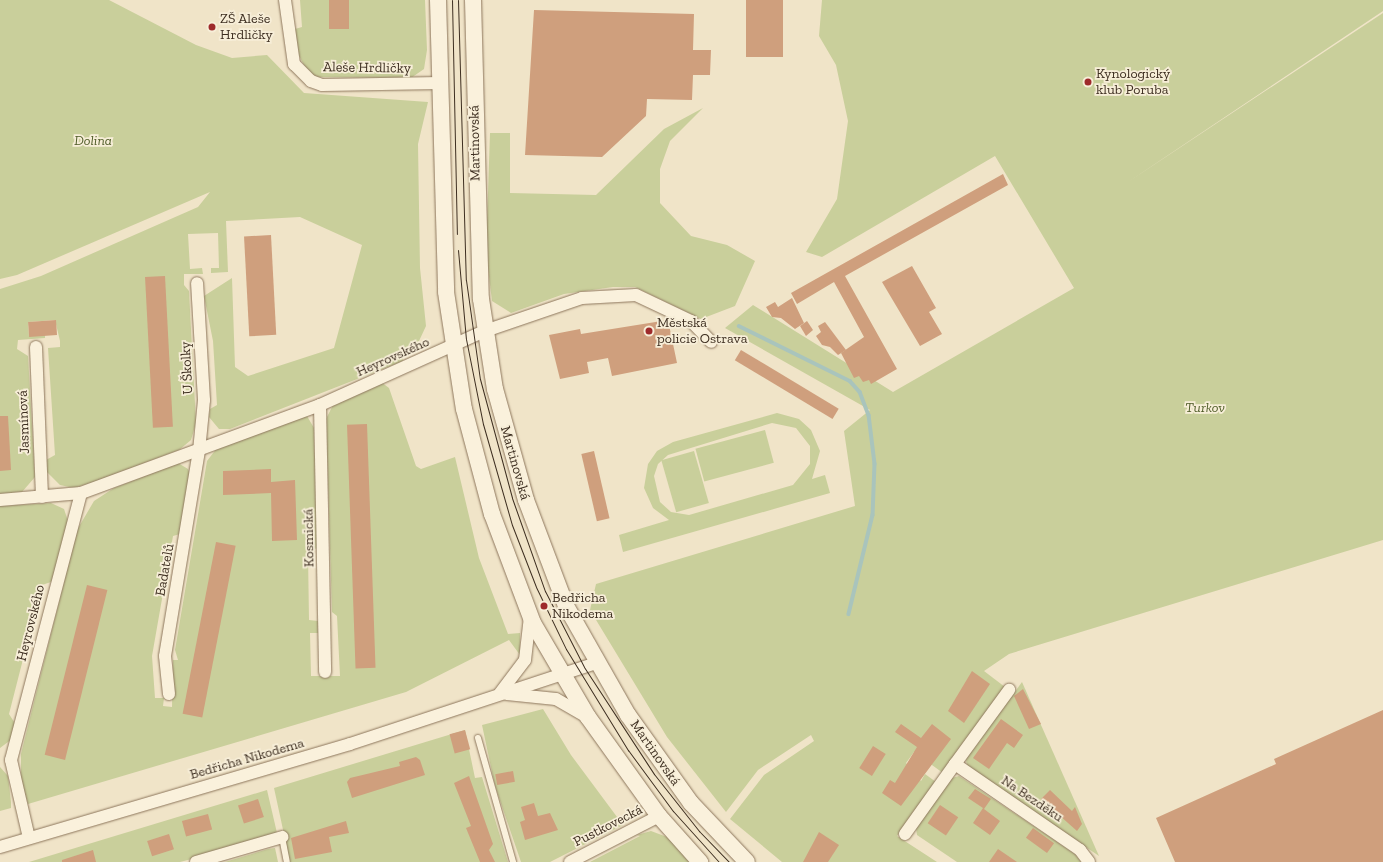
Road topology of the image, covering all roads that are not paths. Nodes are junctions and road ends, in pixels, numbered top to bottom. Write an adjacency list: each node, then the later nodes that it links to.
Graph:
1 (285, 0): 4 (street, Aleše Hrdličky)
2 (438, 0): 4 (street)
3 (473, 0): 6 (street, Martinovská)
4 (440, 83): 8 (street)
5 (197, 283): 11 (street, U Školky)
6 (485, 331): 7 (street, Heyrovského); 8 (street, Heyrovského); 16 (street, Martinovská)
7 (711, 342)
8 (453, 346): 10 (street, Heyrovského); 15 (street)
9 (36, 347): 13 (street, Jasmínová)
10 (320, 404): 11 (street, Heyrovského); 17 (street, Kosmická)
11 (199, 451): 12 (street, Heyrovského); 21 (street, Badatelů)
12 (81, 493): 13 (street, Heyrovského); 24 (street, Heyrovského)
13 (42, 497): 14 (street, Heyrovského)
14 (0, 500)
15 (530, 616): 18 (street); 20 (street)
16 (597, 663): 18 (street, Bedřicha Nikodema); 36 (street, Martinovská)
17 (325, 672)
18 (563, 674): 20 (street, Bedřicha Nikodema); 22 (street)
19 (1009, 690): 25 (street)
20 (500, 693): 22 (street, Bedřicha Nikodema); 29 (street, Bedřicha Nikodema)
21 (169, 694)
22 (588, 717): 26 (street)
23 (478, 738): 33 (lane)
24 (6, 759): 29 (street, Heyrovského)
25 (955, 764): 27 (street); 37 (street, Na Bezděku)
26 (659, 816): 34 (street, Pustkovecká); 35 (street)
27 (905, 834)
28 (282, 836): 31 (street); 32 (lane)
29 (29, 838): 30 (street, Bedřicha Nikodema)
30 (0, 847)
31 (196, 862)
32 (287, 862)
33 (513, 862)
34 (570, 862)
35 (700, 862)
36 (746, 862)
37 (1089, 862)

